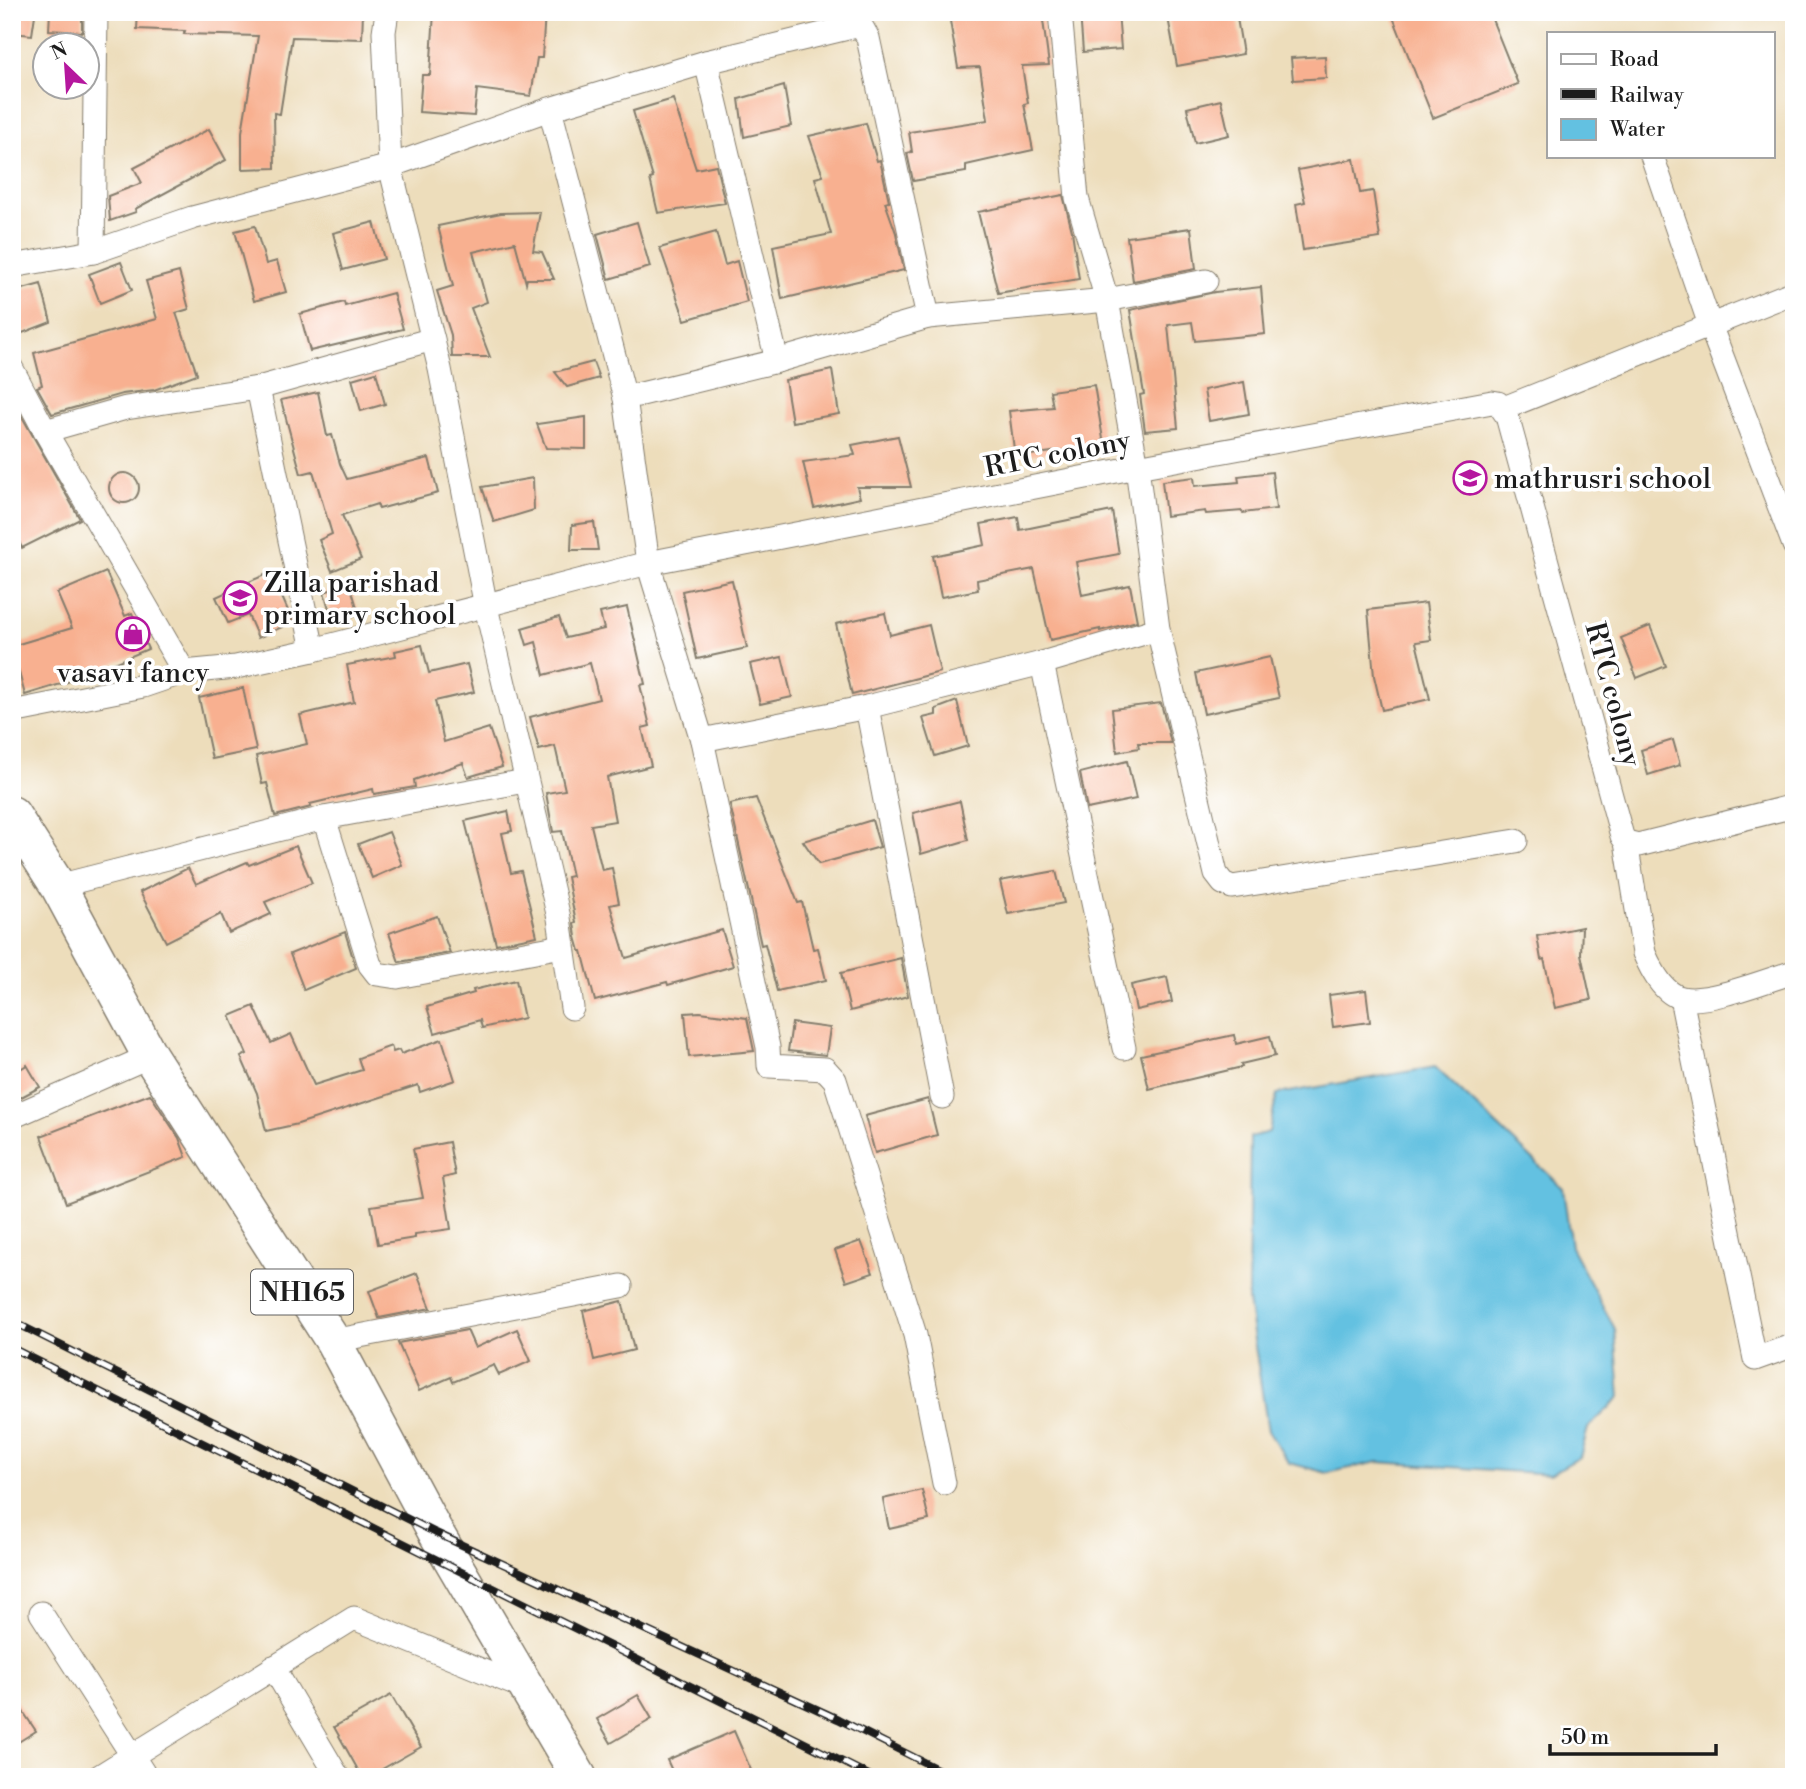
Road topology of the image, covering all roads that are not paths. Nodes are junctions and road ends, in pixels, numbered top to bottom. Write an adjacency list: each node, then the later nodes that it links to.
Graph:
1 (96, 12): 8 (street)
2 (387, 12): 7 (street)
3 (1060, 12): 12 (street)
4 (706, 62): 5 (street); 13 (street); 16 (street)
5 (550, 109): 7 (street); 19 (street)
6 (1653, 158): 14 (street)
7 (390, 166): 8 (street); 15 (street)
8 (93, 252): 9 (street)
9 (12, 266)
10 (1206, 281): 12 (street)
11 (1794, 292): 14 (street)
12 (1107, 300): 13 (street); 22 (street)
13 (928, 317): 16 (street)
14 (1710, 325): 20 (street); 23 (street)
15 (433, 339): 18 (street); 25 (street)
16 (777, 361): 19 (street)
17 (12, 369): 21 (street)
18 (258, 388): 21 (street); 27 (street)
19 (625, 398): 24 (street)
20 (1504, 408): 22 (street, RTC colony); 38 (street, RTC colony)
21 (45, 431): 29 (street)
22 (1137, 467): 24 (street, RTC colony); 26 (street)
23 (1794, 545)
24 (648, 563): 25 (street, RTC colony); 32 (street)
25 (486, 607): 27 (street, RTC colony); 33 (street)
26 (1158, 629): 28 (street); 37 (street)
27 (313, 650): 29 (street, RTC colony)
28 (1042, 663): 30 (street); 44 (street)
29 (184, 673): 31 (street, RTC colony)
30 (867, 707): 32 (street); 46 (street)
31 (12, 712)
32 (702, 740): 51 (street)
33 (525, 780): 36 (street); 40 (street)
34 (1794, 806): 38 (street)
35 (12, 814): 39 (highway, NH165)
36 (324, 818): 39 (street); 40 (street)
37 (1516, 841)
38 (1626, 842): 42 (street, RTC colony)
39 (58, 886): 45 (highway, NH165)
40 (562, 946): 43 (street)
41 (1794, 972): 42 (street)
42 (1681, 998): 50 (street)
43 (572, 1008)
44 (1124, 1048)
45 (150, 1056): 47 (street); 49 (highway, NH165)
46 (942, 1097)
47 (12, 1117)
48 (621, 1286): 49 (street)
49 (333, 1341): 54 (highway, NH165)
50 (1794, 1345)
51 (944, 1483)
52 (41, 1613): 55 (street)
53 (273, 1667): 54 (street); 55 (street); 58 (street)
54 (527, 1689): 59 (highway, NH165)
55 (132, 1755): 56 (street); 57 (street)
56 (98, 1777)
57 (146, 1777)
58 (338, 1777)
59 (579, 1777)

